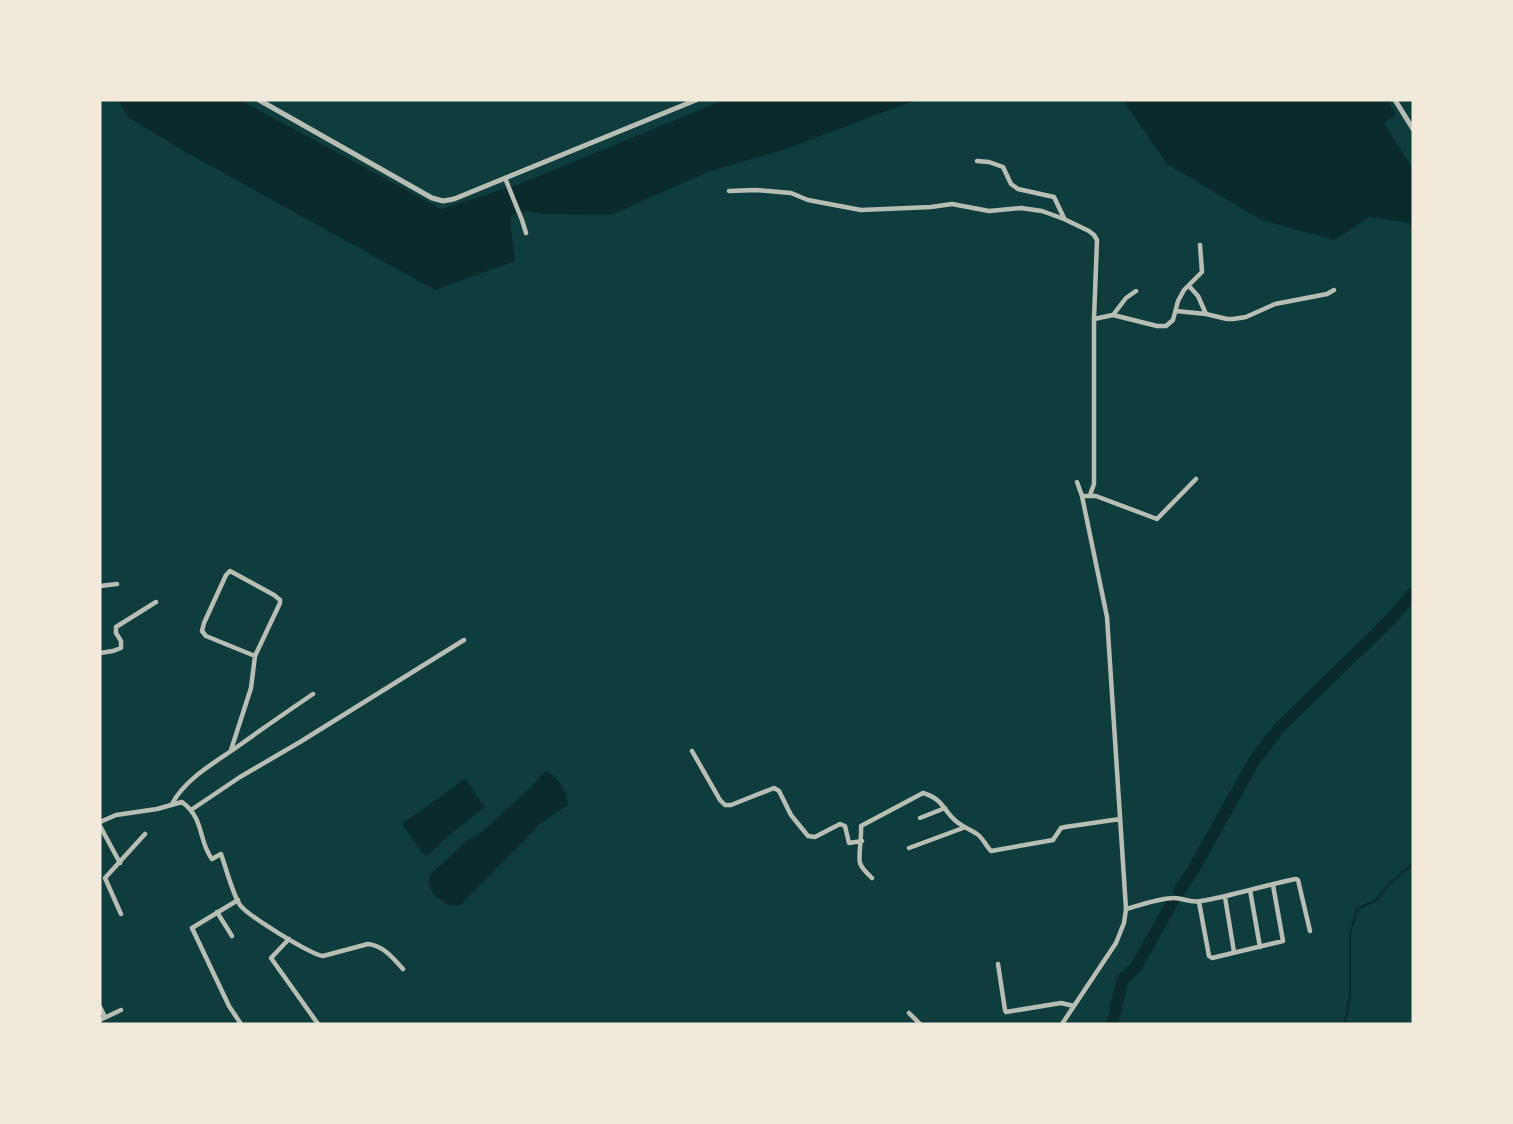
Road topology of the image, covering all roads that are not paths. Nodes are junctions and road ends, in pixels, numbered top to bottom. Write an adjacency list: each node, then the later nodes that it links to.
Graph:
1 (259, 100): 6 (street)
2 (696, 100): 6 (street)
3 (1395, 100): 4 (street)
4 (1413, 129)
5 (977, 161): 8 (street)
6 (505, 177): 9 (street)
7 (729, 191): 8 (street)
8 (1064, 219): 17 (street)
9 (526, 233)
10 (1200, 245): 11 (street)
11 (1189, 286): 14 (street); 15 (street)
12 (1334, 290): 15 (street)
13 (1136, 291): 16 (street)
14 (1176, 311): 15 (street); 16 (street)
15 (1206, 314)
16 (1112, 315): 17 (street)
17 (1094, 319): 20 (street)
18 (1196, 479): 20 (street)
19 (1077, 482): 21 (street)
20 (1090, 495): 21 (street)
21 (1082, 496): 35 (street)
22 (117, 584): 23 (street)
23 (100, 586)
24 (156, 602): 26 (street)
25 (464, 640): 33 (street)
26 (100, 653)
27 (255, 656): 27 (street); 29 (street)
28 (313, 694): 29 (street)
29 (231, 750): 31 (street)
30 (692, 751): 39 (street)
31 (171, 804): 33 (street); 36 (street)
32 (945, 808): 34 (street); 37 (street); 39 (street)
33 (191, 810): 46 (street)
34 (920, 818)
35 (1120, 820): 37 (street); 48 (street)
36 (100, 824): 41 (street)
37 (964, 827): 40 (street)
38 (145, 835): 41 (street)
39 (862, 841): 42 (street)
40 (909, 848)
41 (120, 863): 50 (street)
42 (872, 878)
43 (1273, 885): 44 (street); 51 (street); 54 (street)
44 (1250, 890): 45 (street); 54 (street)
45 (1225, 897): 47 (street); 55 (street)
46 (237, 900): 49 (street); 53 (street)
47 (1199, 902): 48 (street); 55 (street)
48 (1126, 909): 58 (street)
49 (218, 912): 52 (street); 63 (street)
50 (121, 914)
51 (1310, 931)
52 (232, 936)
53 (289, 939): 57 (street); 64 (street)
54 (1260, 947): 55 (street)
55 (1234, 952)
56 (998, 964): 58 (street)
57 (403, 969)
58 (1074, 1006): 66 (street)
59 (100, 1007): 62 (street)
60 (121, 1010): 62 (street)
61 (909, 1013): 65 (street)
62 (103, 1018)
63 (241, 1024)
64 (318, 1024)
65 (920, 1024)
66 (1062, 1024)

